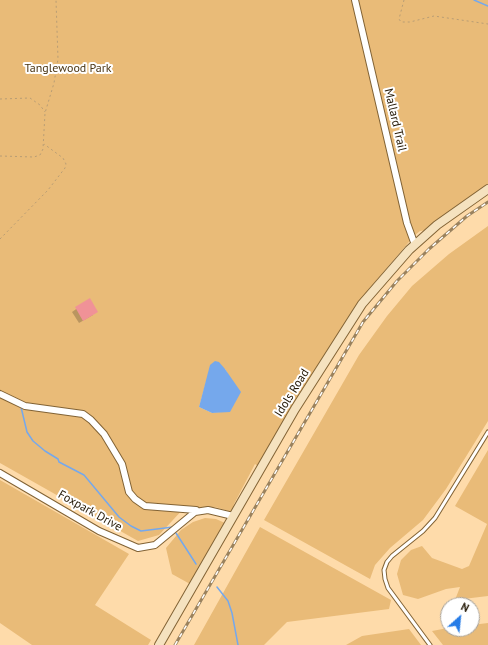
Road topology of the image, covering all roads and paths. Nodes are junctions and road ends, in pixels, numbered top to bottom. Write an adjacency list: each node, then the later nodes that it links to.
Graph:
1 (56, 0): 6 (path)
2 (355, 0): 11 (street, Mallard Trail)
3 (404, 0): 4 (path)
4 (488, 24)
5 (0, 99): 6 (path)
6 (46, 113): 7 (path)
7 (44, 144): 8 (path); 10 (path)
8 (0, 156)
9 (488, 189): 11 (street, Idols Road)
10 (0, 240)
11 (415, 245): 16 (street, Idols Road)
12 (0, 394): 15 (street)
13 (488, 432): 18 (lane)
14 (0, 473): 15 (street, Foxpark Drive)
15 (202, 510): 16 (street)
16 (233, 516): 17 (street, Idols Road)
17 (159, 645)
18 (430, 645)

